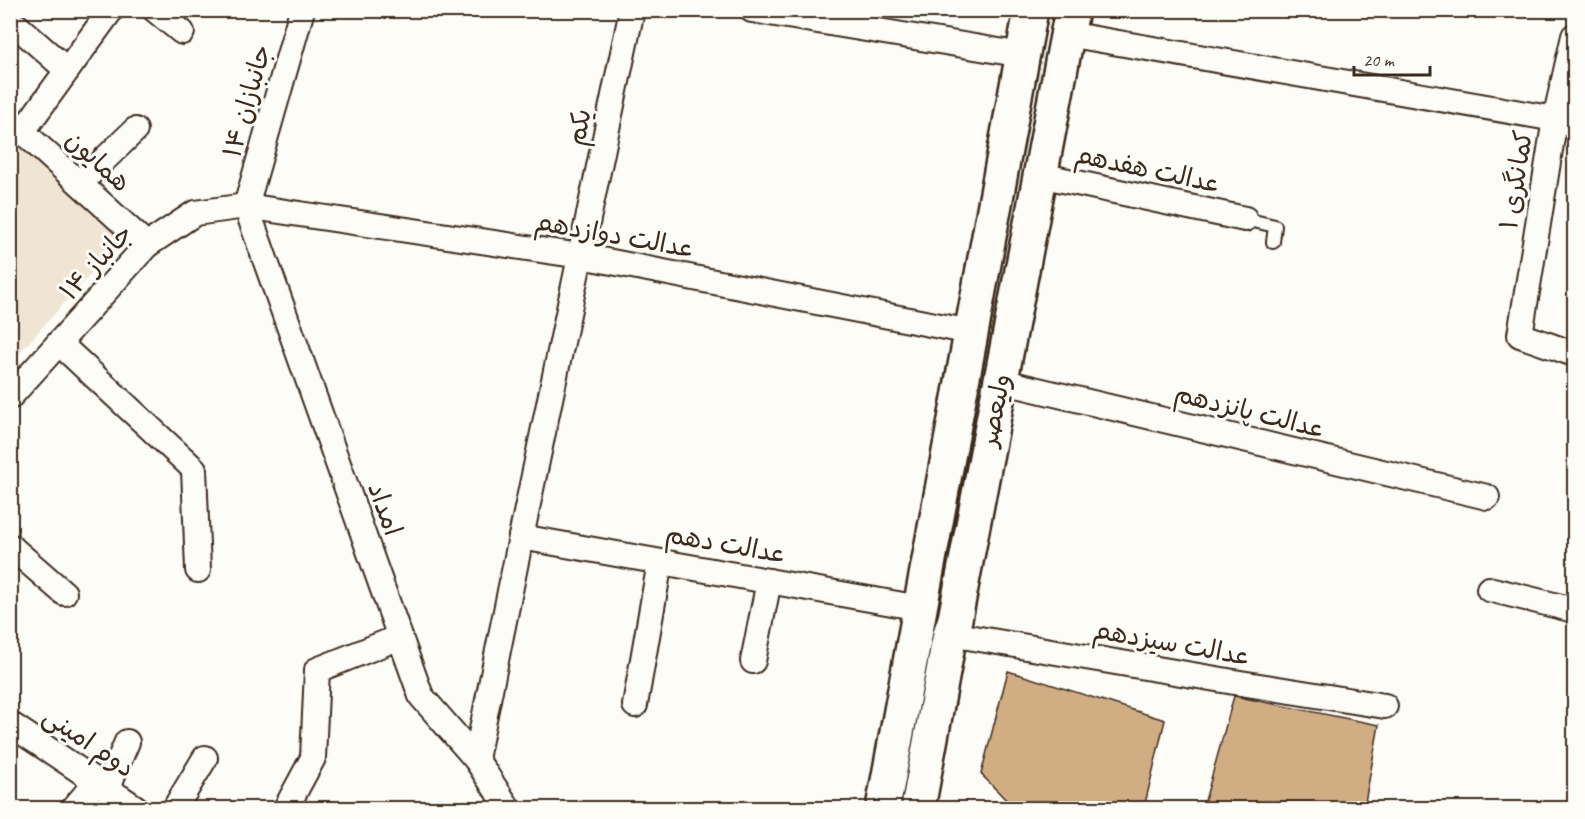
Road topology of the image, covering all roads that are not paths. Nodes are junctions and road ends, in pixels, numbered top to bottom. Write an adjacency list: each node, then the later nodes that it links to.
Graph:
1 (111, 10): 12 (street)
2 (155, 10): 9 (street)
3 (302, 10): 18 (street, جانبازان ۱۴)
4 (632, 10): 22 (street, یکم)
5 (752, 10): 11 (street)
6 (1031, 10): 11 (main road, ولیعصر)
7 (1069, 22): 13 (street); 16 (main road, ولیعصر)
8 (17, 26): 12 (street)
9 (182, 32)
10 (1575, 36): 13 (street, ۱ کمانگری)
11 (1023, 55): 23 (main road, ولیعصر)
12 (67, 70): 14 (street)
13 (1565, 122): 25 (street, ۱ کمانگری)
14 (17, 125): 17 (street, همایون)
15 (135, 130): 17 (street)
16 (1040, 175): 19 (street, عدالت هفدهم); 26 (main road, ولیعصر)
17 (80, 183): 21 (street, همایون)
18 (246, 206): 21 (street, جانباز ۱۴); 22 (street, عدالت دوازدهم); 39 (street, امداد)
19 (1245, 219): 20 (lane)
20 (1273, 242)
21 (147, 245): 24 (street, جانباز ۱۴)
22 (581, 256): 23 (street, عدالت دوازدهم); 29 (street, یکم)
23 (971, 332): 36 (main road, ولیعصر)
24 (59, 343): 27 (street, جانباز ۱۴); 32 (street)
25 (1575, 354)
26 (1000, 381): 28 (street, عدالت پانزدهم); 38 (main road, ولیعصر)
27 (10, 397)
28 (1487, 497)
29 (521, 537): 31 (street, عدالت دهم); 46 (street, یکم)
30 (10, 546): 35 (street)
31 (660, 562): 33 (street, عدالت دهم); 41 (street)
32 (198, 570)
33 (769, 581): 36 (street, عدالت دهم); 40 (street)
34 (1489, 590): 37 (street)
35 (64, 593)
36 (920, 608): 53 (main road, ولیعصر)
37 (1575, 610)
38 (950, 634): 42 (street, عدالت سیزدهم); 54 (main road, ولیعصر)
39 (400, 637): 46 (street, امداد); 51 (street)
40 (753, 660)
41 (635, 705)
42 (1385, 706)
43 (10, 724): 47 (street, دوم امینی)
44 (127, 741): 47 (street)
45 (205, 758): 50 (street)
46 (476, 759): 52 (street, امداد)
47 (102, 785): 48 (street); 49 (street, دوم امینی)
48 (74, 808)
49 (136, 808)
50 (175, 808)
51 (286, 808)
52 (508, 808)
53 (882, 808)
54 (918, 808)

